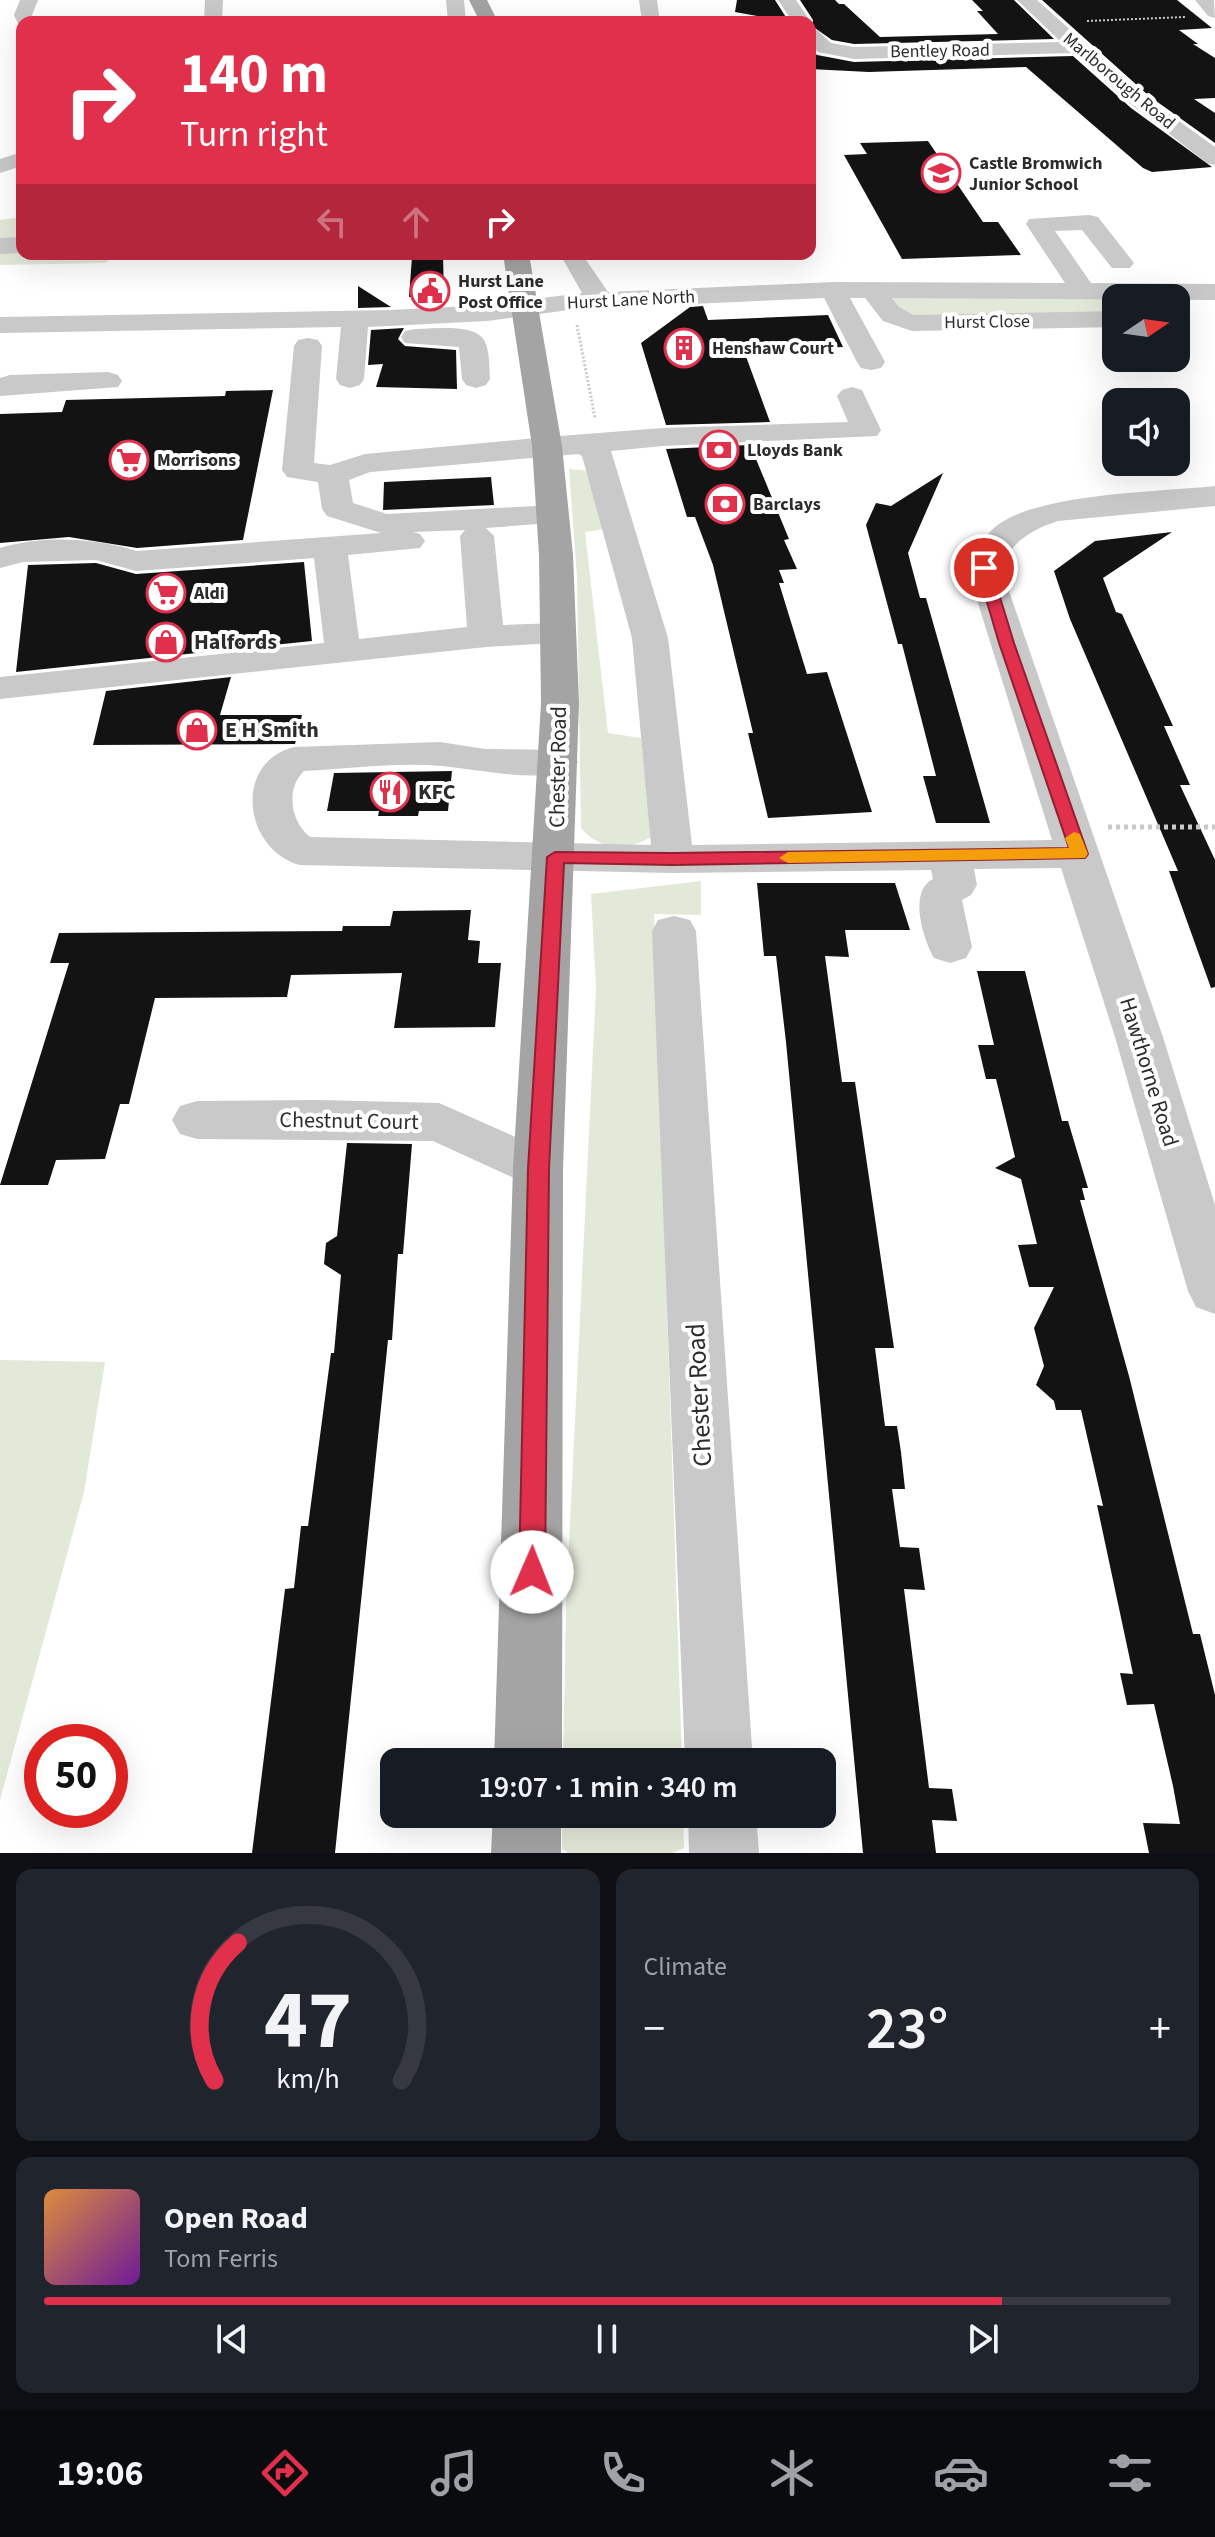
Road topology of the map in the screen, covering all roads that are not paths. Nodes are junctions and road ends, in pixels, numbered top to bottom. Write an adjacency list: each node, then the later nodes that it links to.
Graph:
1 (1026, 0): 5 (street, Marlborough Road)
2 (1204, 0): 3 (street)
3 (1215, 12)
4 (816, 40): 5 (street, Bentley Road)
5 (1077, 47): 6 (street, Marlborough Road)
6 (1215, 158)
7 (517, 260): 16 (main road, Chester Road)
8 (573, 260): 15 (street)
9 (1121, 263): 10 (street)
10 (1082, 289): 12 (street, Hurst Lane North); 14 (street, Hurst Lane North)
11 (833, 290): 12 (street, Hurst Lane North); 15 (street, Hurst Lane North); 25 (street)
12 (875, 290): 19 (street, Hurst Close)
13 (174, 292): 20 (street)
14 (1215, 292)
15 (588, 301): 16 (street, Hurst Lane North)
16 (526, 309): 22 (street, Hurst Lane North); 30 (main road, Chester Road)
17 (1215, 316): 18 (street)
18 (1190, 317)
19 (1102, 319)
20 (166, 323): 22 (street, Hurst Lane North); 24 (street, Hurst Lane North)
21 (0, 325): 24 (street, Hurst Lane North)
22 (354, 328): 26 (street); 27 (street)
23 (308, 346): 31 (street)
24 (19, 361): 28 (street)
25 (871, 362)
26 (350, 379)
27 (476, 379)
28 (108, 381)
29 (852, 396): 30 (street)
30 (576, 438): 31 (street); 33 (main road, Chester Road); 45 (street)
31 (333, 475): 33 (street)
32 (1215, 496): 42 (street, Hawthorne Road)
33 (554, 524): 34 (street); 37 (main road, Chester Road)
34 (477, 536): 35 (street); 38 (street)
35 (330, 547): 36 (street); 39 (street)
36 (0, 558)
37 (558, 634): 38 (street); 41 (main road, Chester Road)
38 (486, 636): 39 (street)
39 (343, 652): 40 (street)
40 (0, 688)
41 (558, 762): 44 (main road, Chester Road); 44 (street)
42 (1075, 840): 43 (street); 50 (street, Hawthorne Road)
43 (949, 855): 45 (street); 47 (street)
44 (555, 857): 45 (street); 49 (main road, Chester Road)
45 (673, 859)
46 (674, 931): 52 (street, Chester Road)
47 (950, 947)
48 (197, 1120): 49 (street, Chestnut Court)
49 (538, 1169): 51 (main road, Chester Road)
50 (1215, 1291)
51 (528, 1748)
52 (718, 1748)
53 (527, 1828): 55 (main road)
54 (723, 1828): 56 (street)
55 (526, 1853)
56 (724, 1853)

